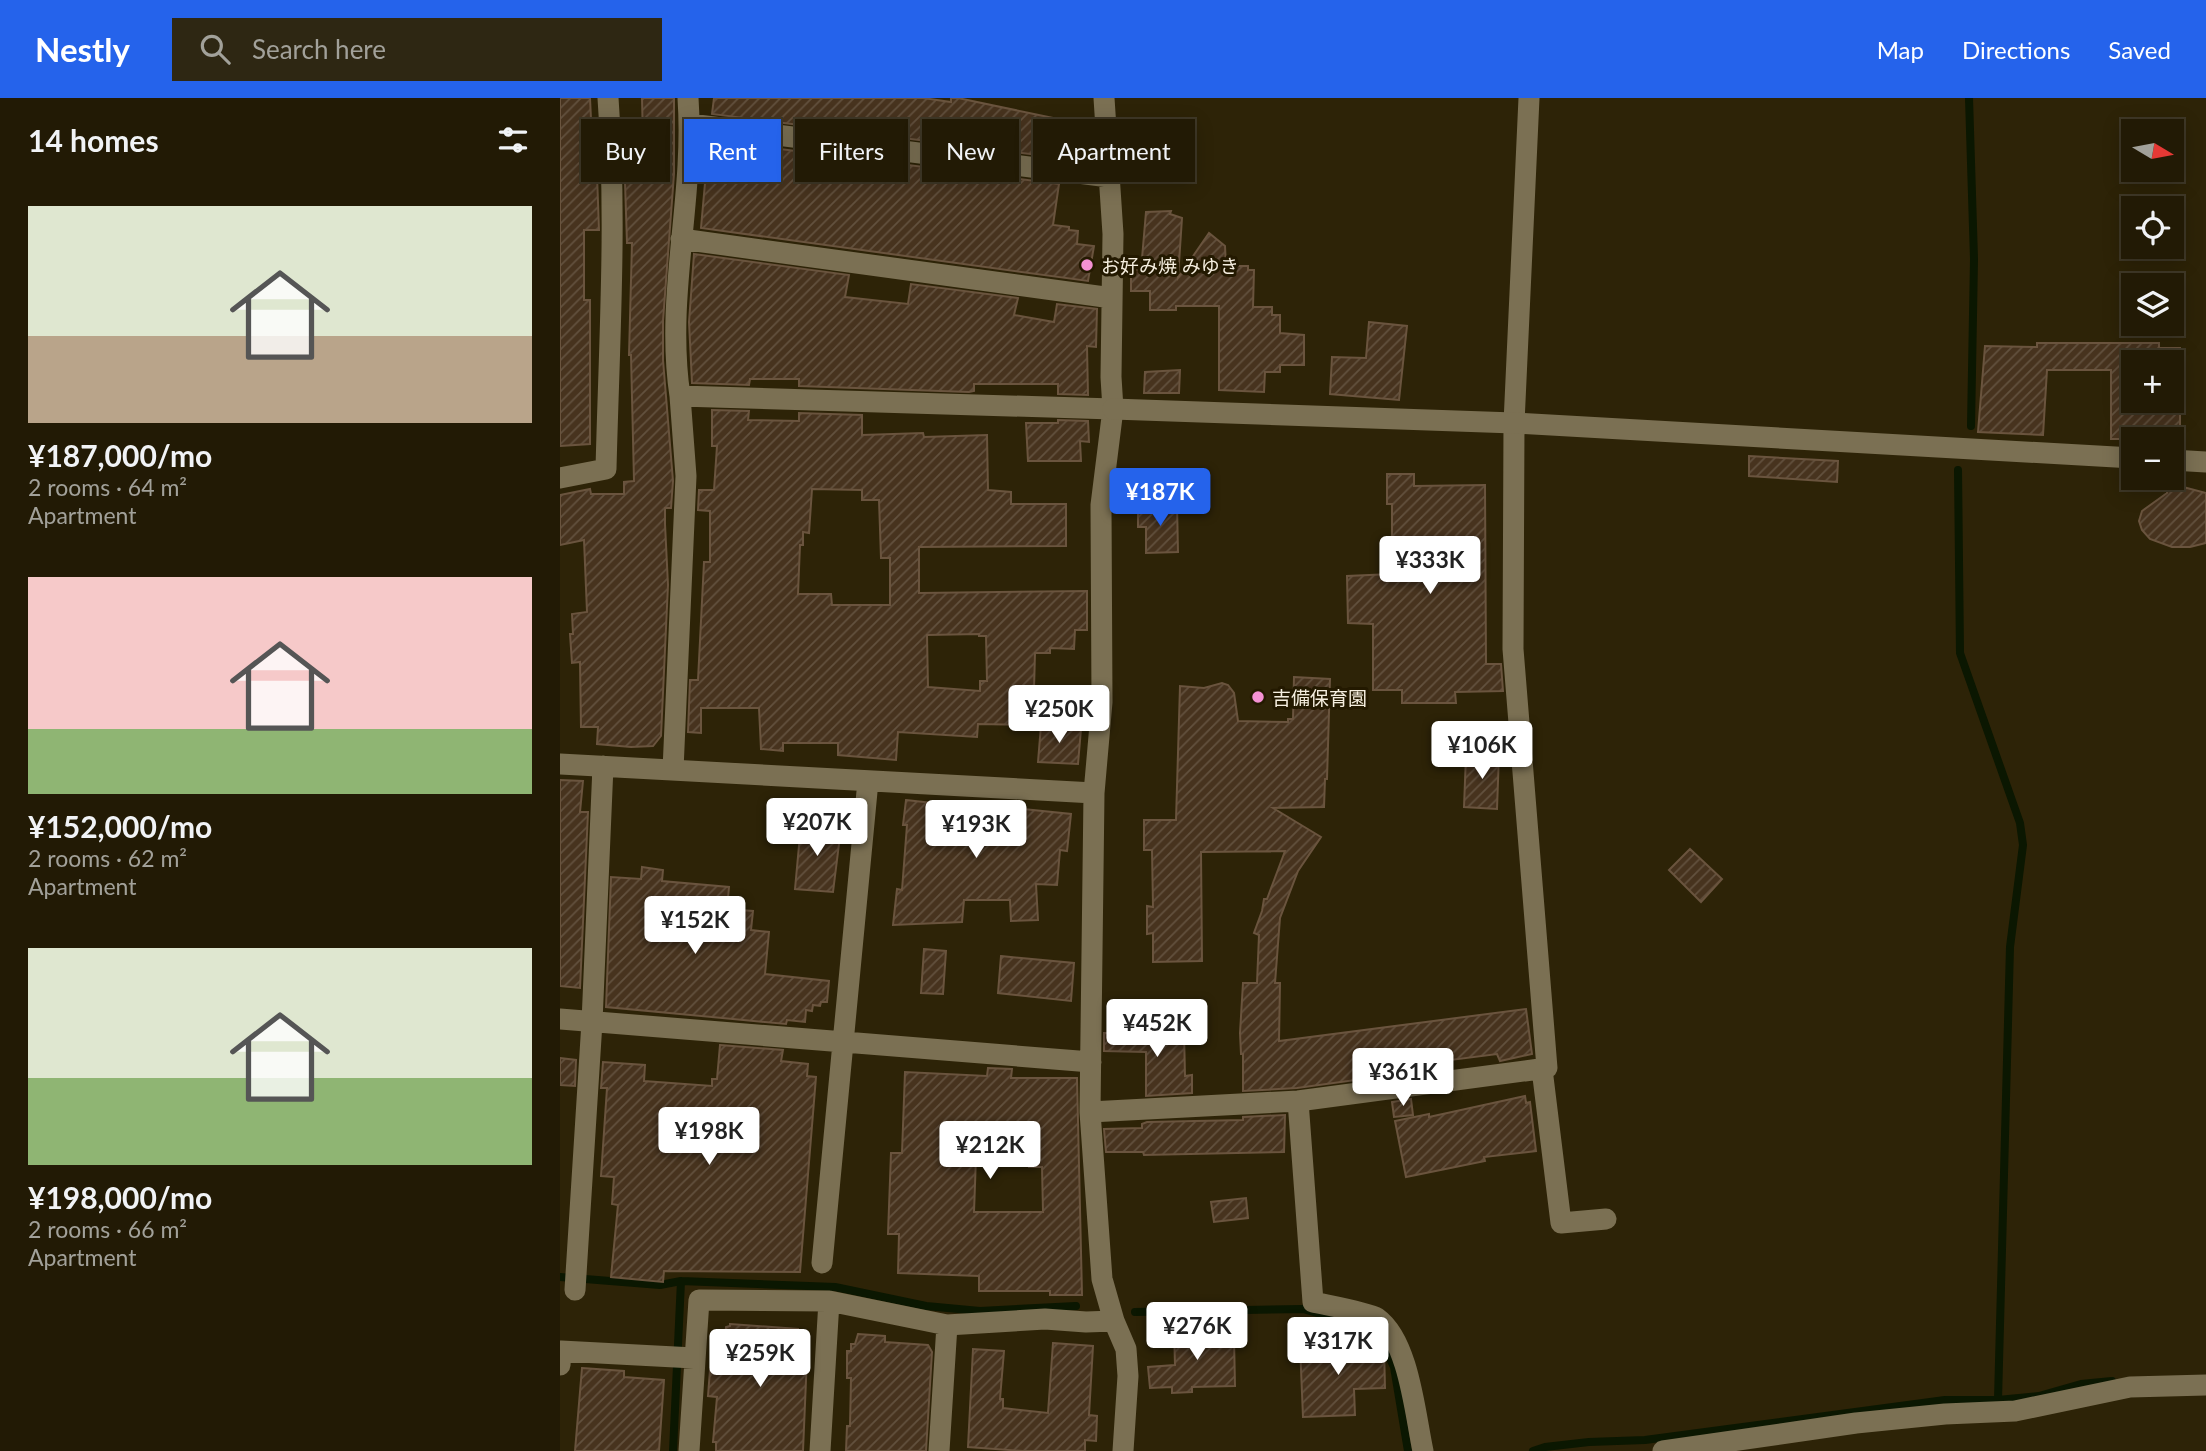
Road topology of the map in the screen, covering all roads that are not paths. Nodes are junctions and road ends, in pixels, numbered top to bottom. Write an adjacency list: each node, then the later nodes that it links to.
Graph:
1 (608, 98): 19 (street)
2 (688, 98): 5 (street)
3 (1104, 98): 6 (street)
4 (1529, 98): 15 (street)
5 (690, 119)
6 (1105, 119)
7 (781, 136): 8 (street)
8 (1033, 167)
9 (687, 182): 11 (street)
10 (1109, 182): 12 (street)
11 (681, 239): 12 (street); 13 (street)
12 (1112, 298): 14 (street)
13 (680, 396): 14 (street); 22 (street)
14 (1113, 409): 15 (street); 24 (street)
15 (1514, 423): 16 (street); 29 (street)
16 (2121, 457)
17 (2184, 461): 18 (street)
18 (2206, 462)
19 (560, 478)
20 (560, 764): 21 (street)
21 (603, 766): 22 (street); 26 (street)
22 (673, 770): 23 (street)
23 (868, 781): 24 (street); 27 (street)
24 (1094, 793): 28 (street)
25 (560, 1019): 26 (street)
26 (592, 1022): 27 (street); 34 (street)
27 (844, 1042): 28 (street); 33 (street)
28 (1091, 1062): 31 (street)
29 (1542, 1069): 30 (street); 32 (street)
30 (1298, 1101): 31 (street); 45 (street)
31 (1090, 1112): 36 (street)
32 (1606, 1219)
33 (822, 1262)
34 (576, 1283)
35 (829, 1301): 37 (street); 38 (street); 42 (street)
36 (1114, 1321): 37 (street); 44 (street)
37 (947, 1325): 43 (street)
38 (683, 1357): 39 (street); 41 (street)
39 (560, 1365)
40 (2206, 1385): 46 (street)
41 (689, 1451)
42 (820, 1451)
43 (939, 1451)
44 (1123, 1451)
45 (1423, 1451)
46 (1663, 1451)

